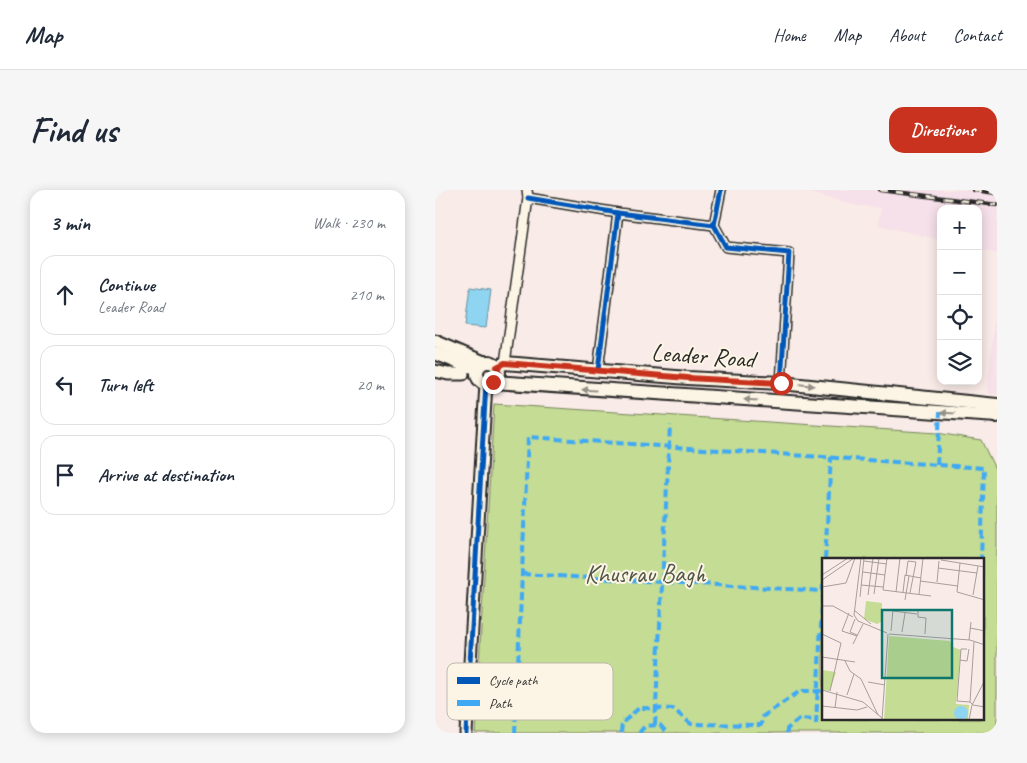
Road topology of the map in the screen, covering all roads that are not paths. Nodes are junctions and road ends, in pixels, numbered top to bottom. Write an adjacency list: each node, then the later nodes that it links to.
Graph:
1 (721, 190): 4 (street)
2 (527, 194): 3 (street); 7 (street)
3 (618, 213): 4 (street); 8 (street)
4 (714, 225): 10 (street)
5 (435, 341): 9 (street)
6 (438, 361): 9 (main road); 9 (main road)
7 (501, 365): 8 (main road, Leader Road); 9 (main road, Leader Road)
8 (598, 370): 10 (main road, Leader Road)
9 (484, 375): 12 (main road, Leader Road, one-way to 9); 13 (street)
10 (781, 383): 11 (main road, Leader Road, one-way to 11)
11 (997, 405)
12 (997, 416)
13 (470, 663)
14 (467, 720): 15 (street)
15 (466, 733)

